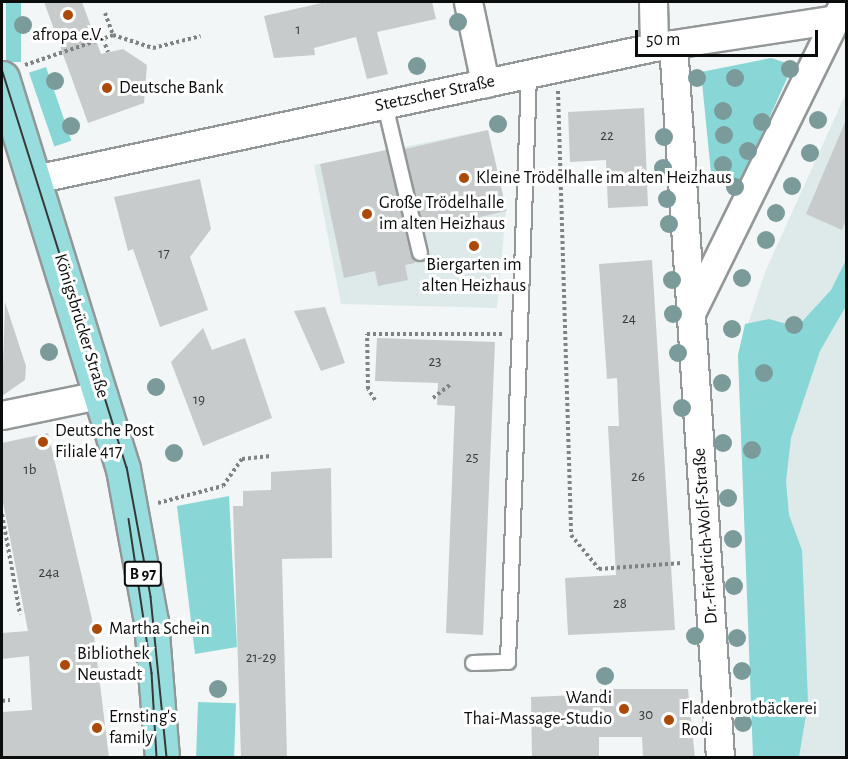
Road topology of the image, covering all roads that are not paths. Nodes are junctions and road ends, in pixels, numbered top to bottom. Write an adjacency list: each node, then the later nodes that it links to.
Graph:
1 (468, 2): 7 (street)
2 (653, 2): 4 (street, Dr.-Friedrich-Wolf-Straße)
3 (840, 10): 4 (street, Stetzscher Straße); 11 (street)
4 (663, 46): 6 (street, Stetzscher Straße); 11 (street, Dr.-Friedrich-Wolf-Straße)
5 (8, 73): 9 (main road, Königsbrücker Straße / B 97)
6 (529, 74): 7 (street, Stetzscher Straße); 14 (lane)
7 (485, 83): 8 (street, Stetzscher Straße)
8 (385, 105): 9 (street, Stetzscher Straße); 10 (lane)
9 (35, 179): 12 (main road, Königsbrücker Straße / B 97)
10 (420, 253)
11 (690, 314): 16 (street, Dr.-Friedrich-Wolf-Straße)
12 (103, 394): 13 (street); 15 (main road, Königsbrücker Straße / B 97)
13 (2, 415)
14 (473, 663)
15 (162, 758)
16 (720, 758)

